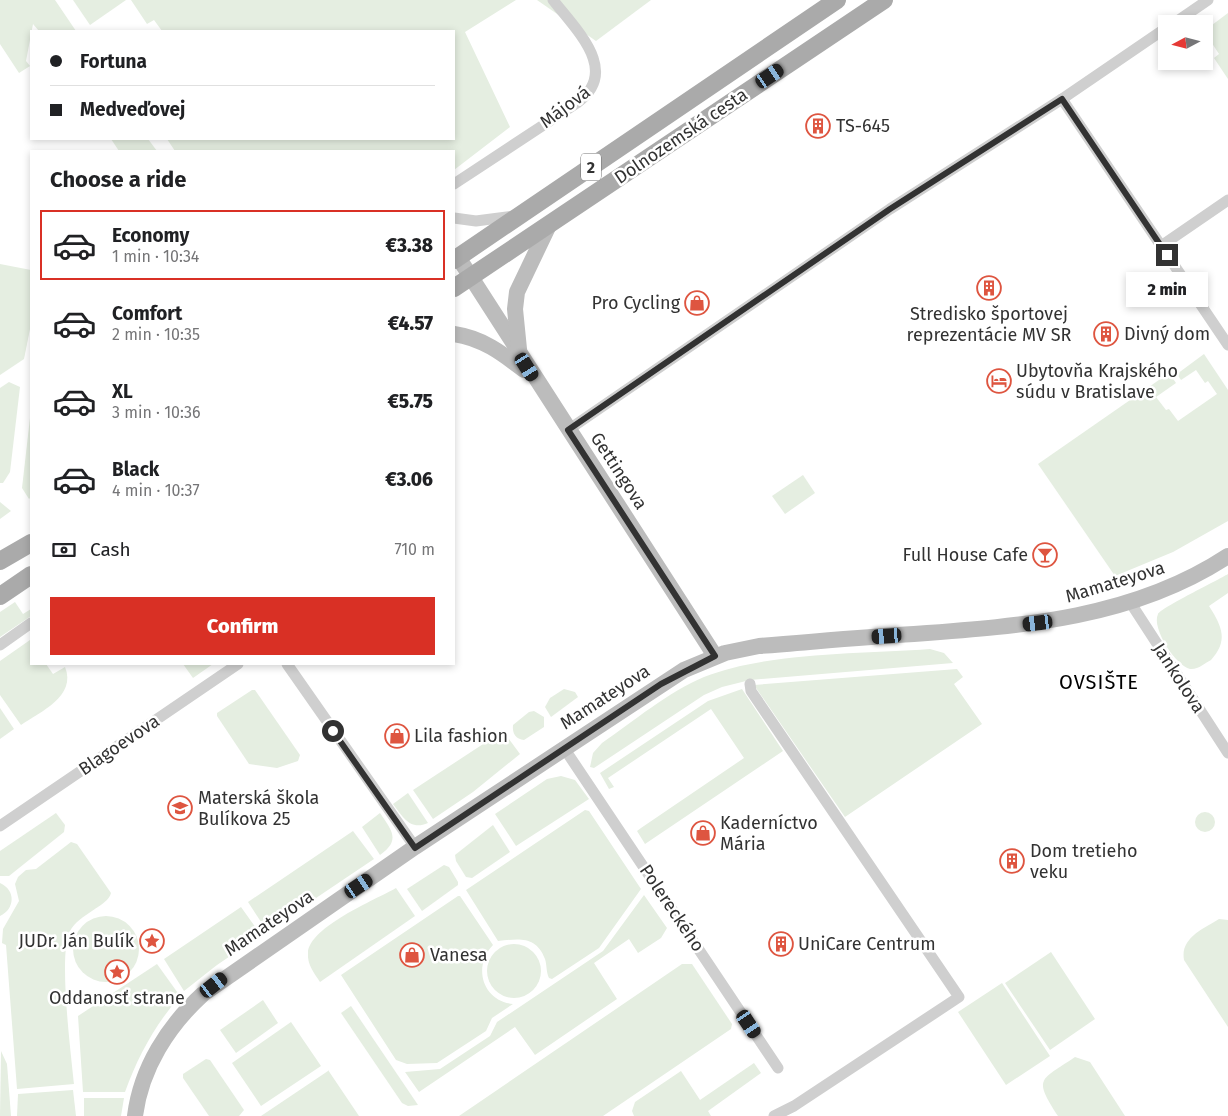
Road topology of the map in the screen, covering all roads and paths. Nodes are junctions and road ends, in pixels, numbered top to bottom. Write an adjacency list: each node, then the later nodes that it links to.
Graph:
1 (553, 0): 8 (street, Májová)
2 (837, 0): 10 (main road, Dolnozemská cesta / 2)
3 (884, 0): 12 (main road, Dolnozemská cesta / 2)
4 (1208, 0): 5 (street)
5 (1186, 15)
6 (1158, 33): 7 (street)
7 (1062, 99): 13 (street); 21 (street)
8 (455, 183)
9 (1228, 200): 13 (street)
10 (521, 215): 11 (street); 14 (main road, Dolnozemská cesta / 2)
11 (455, 218)
12 (549, 225): 15 (main road, Dolnozemská cesta / 2); 19 (street)
13 (1161, 246): 18 (street)
14 (455, 256): 15 (street, Gettingova)
15 (470, 276): 16 (main road, Dolnozemská cesta / 2); 19 (street, Gettingova)
16 (455, 287)
17 (455, 334): 20 (street)
18 (1228, 345)
19 (520, 356): 20 (street, Gettingova)
20 (534, 378): 21 (street, Gettingova)
21 (568, 430): 30 (street, Gettingova)
22 (30, 544): 24 (main road)
23 (1228, 556): 27 (street, Mamateyova)
24 (0, 561)
25 (30, 576): 26 (main road)
26 (0, 596)
27 (1130, 602): 30 (street, Mamateyova); 35 (street, Jankolova)
28 (30, 624): 29 (street)
29 (0, 645)
30 (715, 656): 34 (street, Mamateyova)
31 (237, 665): 36 (street, Blagoevova)
32 (288, 665): 37 (street)
33 (750, 684): 40 (street)
34 (564, 748): 37 (street, Mamateyova); 38 (street, Polereckého)
35 (1228, 752)
36 (0, 826)
37 (415, 848): 39 (street, Mamateyova)
38 (778, 1068)
39 (135, 1116)
40 (774, 1116)

